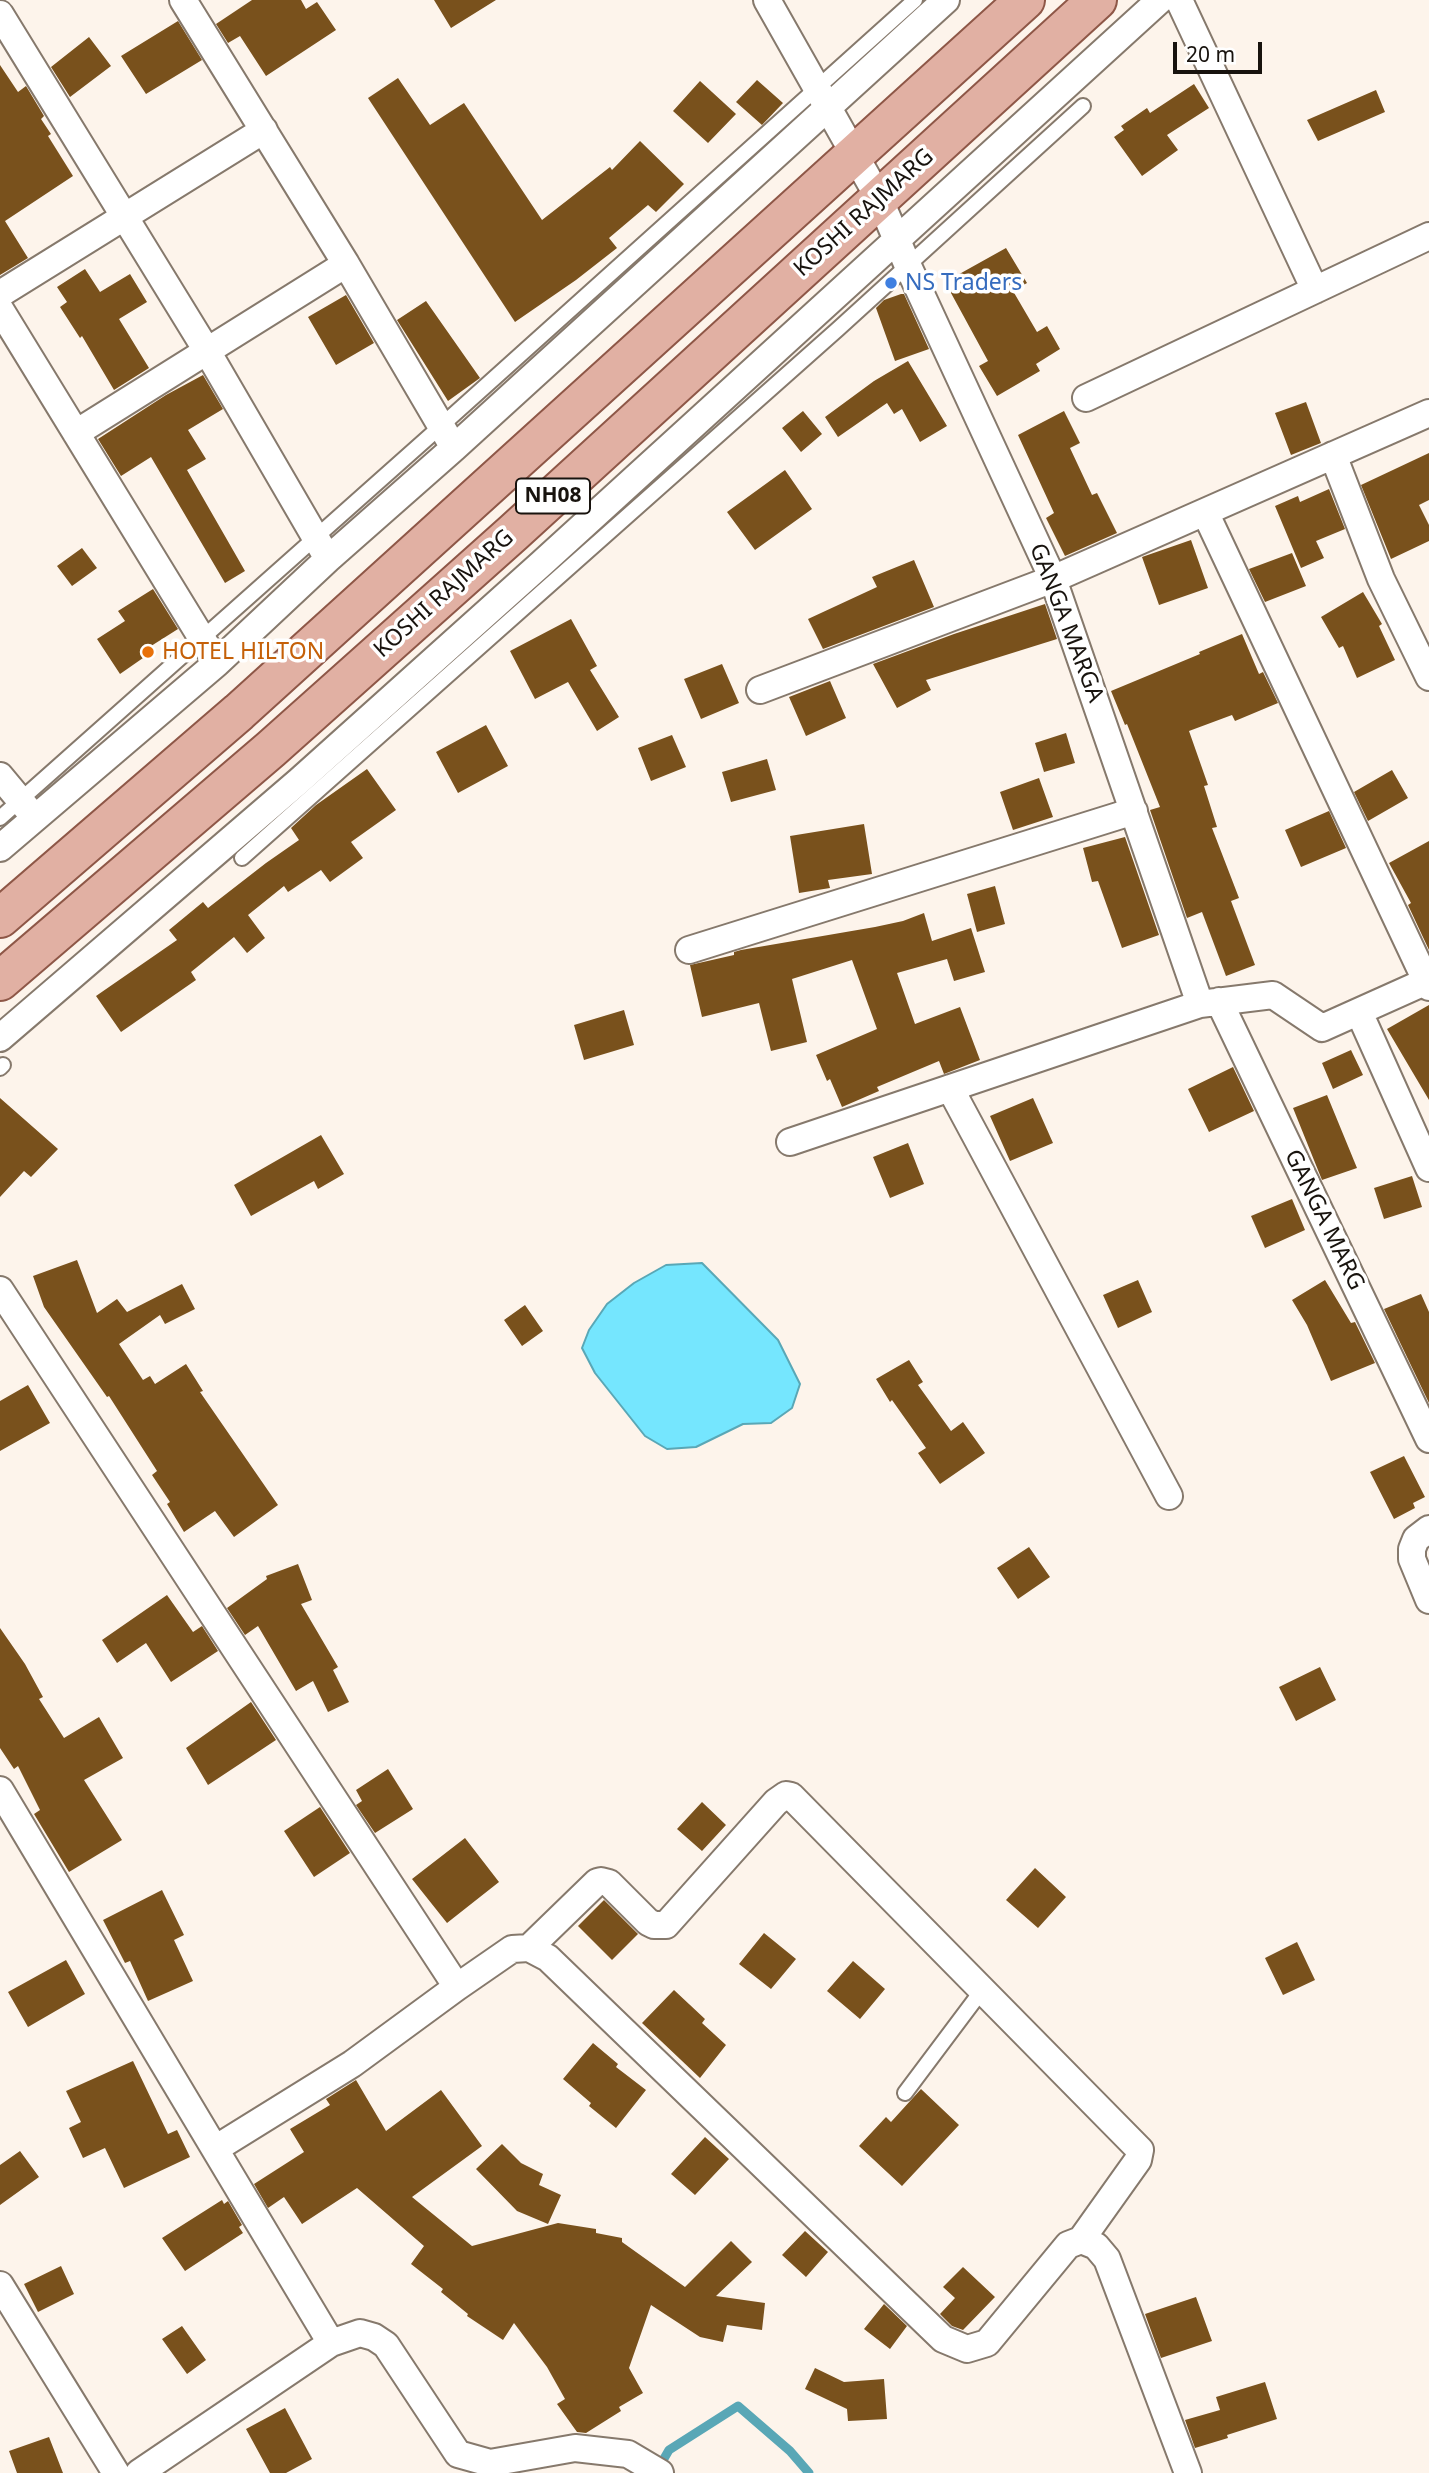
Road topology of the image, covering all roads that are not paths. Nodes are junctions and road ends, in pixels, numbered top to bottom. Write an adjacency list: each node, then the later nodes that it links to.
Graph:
1 (183, 0): 12 (street)
2 (766, 0): 10 (street, GANGA MARGA)
3 (915, 0): 10 (lane)
4 (946, 0): 10 (street)
5 (1025, 0): 13 (main road, NH08)
6 (1097, 0): 14 (main road, KOSHI RAJMARG / NH08)
7 (1160, 0): 17 (street)
8 (1187, 4): 20 (street)
9 (0, 14): 15 (street)
10 (823, 98): 13 (street, GANGA MARGA); 27 (street)
11 (1083, 106): 19 (lane)
12 (264, 130): 15 (street); 18 (street)
13 (856, 155): 14 (street, GANGA MARGA); 41 (main road, NH08)
14 (879, 198): 17 (street, GANGA MARGA); 43 (main road, KOSHI RAJMARG / NH08)
15 (125, 217): 21 (street); 23 (street)
16 (1429, 236): 20 (street)
17 (897, 237): 19 (street, GANGA MARGA); 47 (street)
18 (346, 264): 23 (street); 27 (street)
19 (908, 266): 31 (street, GANGA MARGA); 40 (lane)
20 (1315, 290): 24 (street)
21 (0, 295)
22 (0, 309): 26 (street)
23 (208, 351): 26 (street); 30 (street)
24 (1086, 398)
25 (1429, 413): 28 (street)
26 (76, 433): 32 (street)
27 (447, 437): 30 (street)
28 (1333, 455): 29 (street); 34 (street)
29 (1205, 512): 31 (street); 44 (street)
30 (322, 548): 32 (lane); 33 (street)
31 (1053, 579): 35 (street); 37 (street, GANGA MARGA)
32 (202, 639): 33 (street); 38 (lane)
33 (217, 663): 38 (street)
34 (1429, 677)
35 (760, 690)
36 (0, 776): 38 (street)
37 (1134, 811): 42 (street); 45 (street, GANGA MARGA)
38 (18, 812): 39 (street)
39 (0, 848)
40 (242, 858)
41 (0, 918)
42 (689, 950)
43 (0, 981)
44 (1428, 983): 46 (street)
45 (1210, 1002): 46 (street); 48 (street); 52 (street, GANGA MARG)
46 (1359, 1012): 50 (street)
47 (5, 1022)
48 (950, 1088): 49 (street); 54 (street)
49 (790, 1142)
50 (1429, 1168)
51 (0, 1290): 59 (street)
52 (1422, 1409): 53 (street, GANGA MARG)
53 (1429, 1439)
54 (1169, 1496)
55 (1429, 1529): 56 (street)
56 (1429, 1600)
57 (0, 1790): 62 (street)
58 (529, 1948): 59 (street); 60 (street); 63 (street)
59 (457, 1987): 62 (street)
60 (983, 1989): 61 (lane); 63 (street)
61 (905, 2093)
62 (215, 2149): 65 (street)
63 (1081, 2239): 69 (street)
64 (0, 2285): 66 (street)
65 (331, 2343): 67 (street); 68 (street)
66 (116, 2473)
67 (139, 2473)
68 (660, 2473)
69 (1188, 2473)

